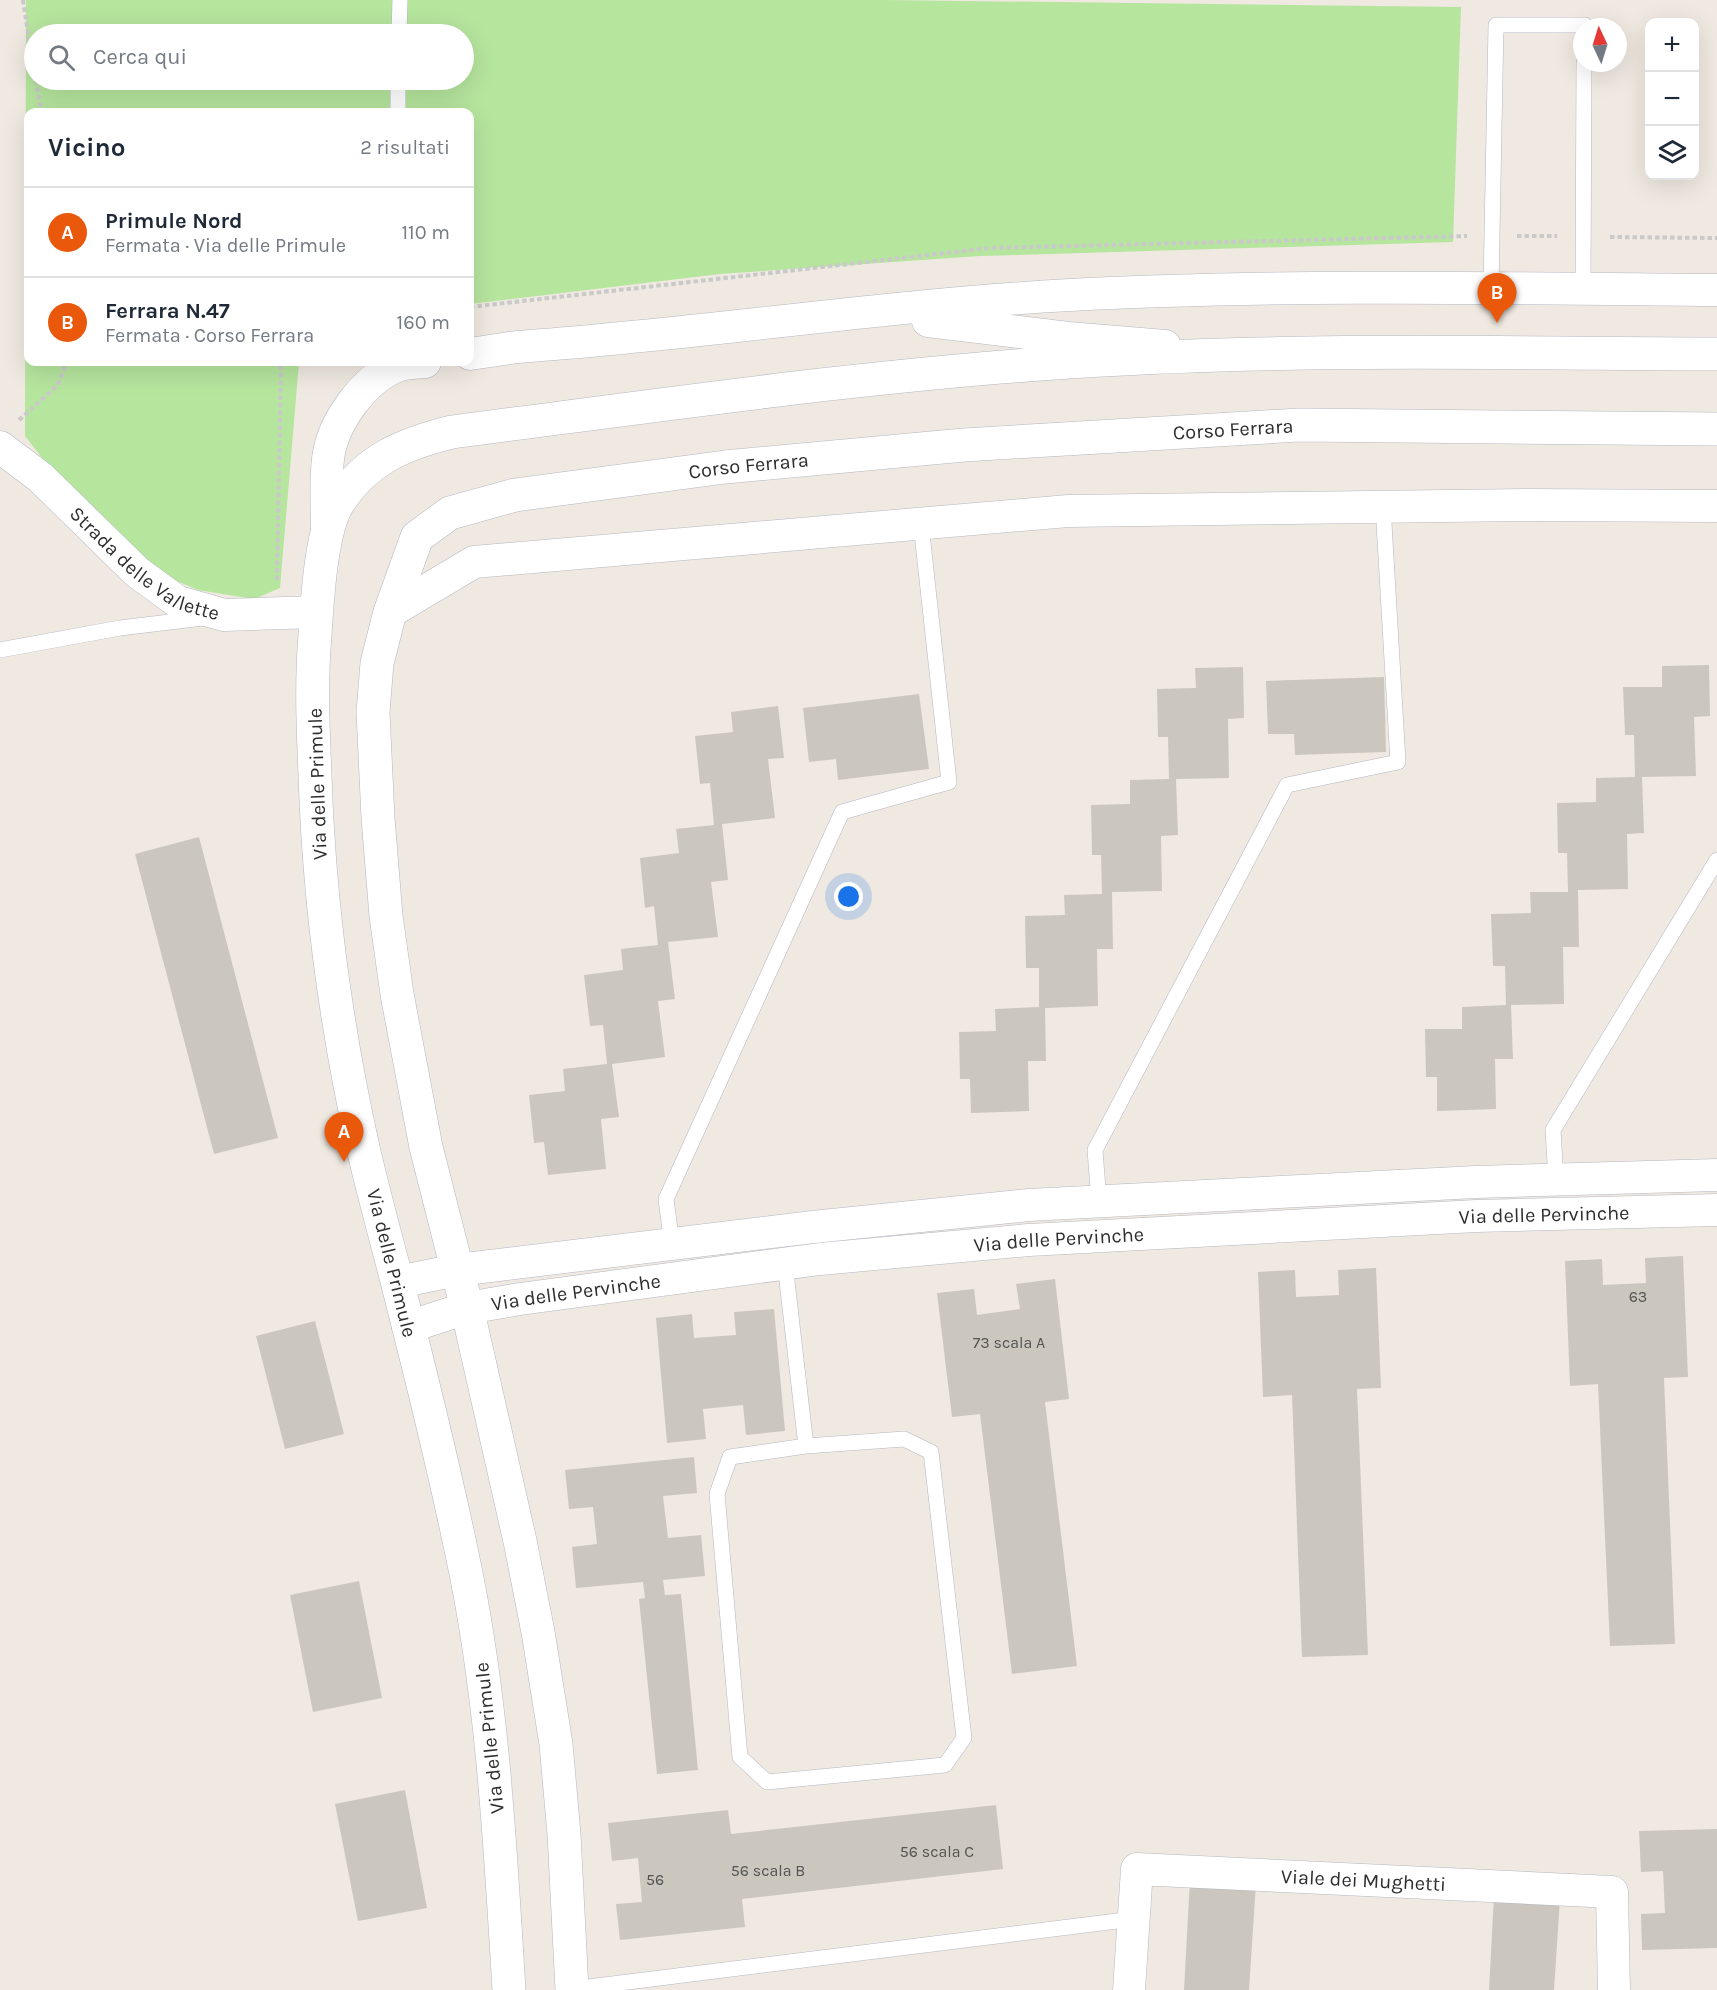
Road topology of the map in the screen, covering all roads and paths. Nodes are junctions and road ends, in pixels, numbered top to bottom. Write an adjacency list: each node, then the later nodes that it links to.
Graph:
1 (23, 0): 3 (path)
2 (400, 0): 4 (lane)
3 (27, 24)
4 (399, 24)
5 (1573, 25): 11 (lane)
6 (1584, 72): 12 (lane)
7 (38, 90): 9 (path)
8 (398, 90): 10 (lane)
9 (40, 108)
10 (398, 108)
11 (1491, 235): 12 (path); 14 (lane); 17 (path)
12 (1583, 237): 13 (path); 15 (lane)
13 (1717, 238)
14 (1491, 288): 15 (street); 18 (street)
15 (1583, 289): 16 (street)
16 (1717, 290)
17 (474, 307)
18 (860, 313): 19 (street); 20 (street)
19 (474, 353)
20 (1258, 354): 21 (main road); 30 (main road)
21 (1717, 354)
22 (65, 366): 26 (path)
23 (281, 366): 33 (path)
24 (401, 366): 30 (street)
25 (1717, 429): 32 (main road, Corso Ferrara)
26 (8, 434): 34 (street, Strada delle Vallette)
27 (1383, 506): 28 (street); 29 (street); 39 (lane, Via delle Pervinche)
28 (1717, 506)
29 (921, 524): 32 (street); 41 (lane, Via delle Pervinche)
30 (327, 532): 31 (main road, Via delle Primule)
31 (316, 612): 33 (street, Strada delle Vallette); 44 (main road, Via delle Primule)
32 (390, 612): 43 (main road)
33 (276, 613): 34 (street, Strada delle Vallette)
34 (224, 615): 35 (lane)
35 (0, 650)
36 (1717, 860): 38 (lane, Via delle Pervinche)
37 (1717, 1175): 38 (street, Via delle Pervinche)
38 (1556, 1180): 39 (street, Via delle Pervinche)
39 (1099, 1202): 41 (street, Via delle Pervinche)
40 (1717, 1210): 42 (street, Via delle Pervinche)
41 (672, 1245): 43 (street, Via delle Pervinche)
42 (785, 1264): 45 (street, Via delle Pervinche); 47 (lane)
43 (457, 1270): 44 (street, Via delle Pervinche); 45 (main road)
44 (398, 1282): 46 (main road, Via delle Primule)
45 (467, 1308): 46 (street, Via delle Pervinche); 50 (main road)
46 (408, 1327): 49 (main road, Via delle Primule)
47 (806, 1446): 47 (lane)
48 (1133, 1919): 50 (lane); 51 (street, Viale dei Mughetti); 52 (street, Viale dei Mughetti)
49 (510, 1990)
50 (572, 1990)
51 (1129, 1990)
52 (1614, 1990)

